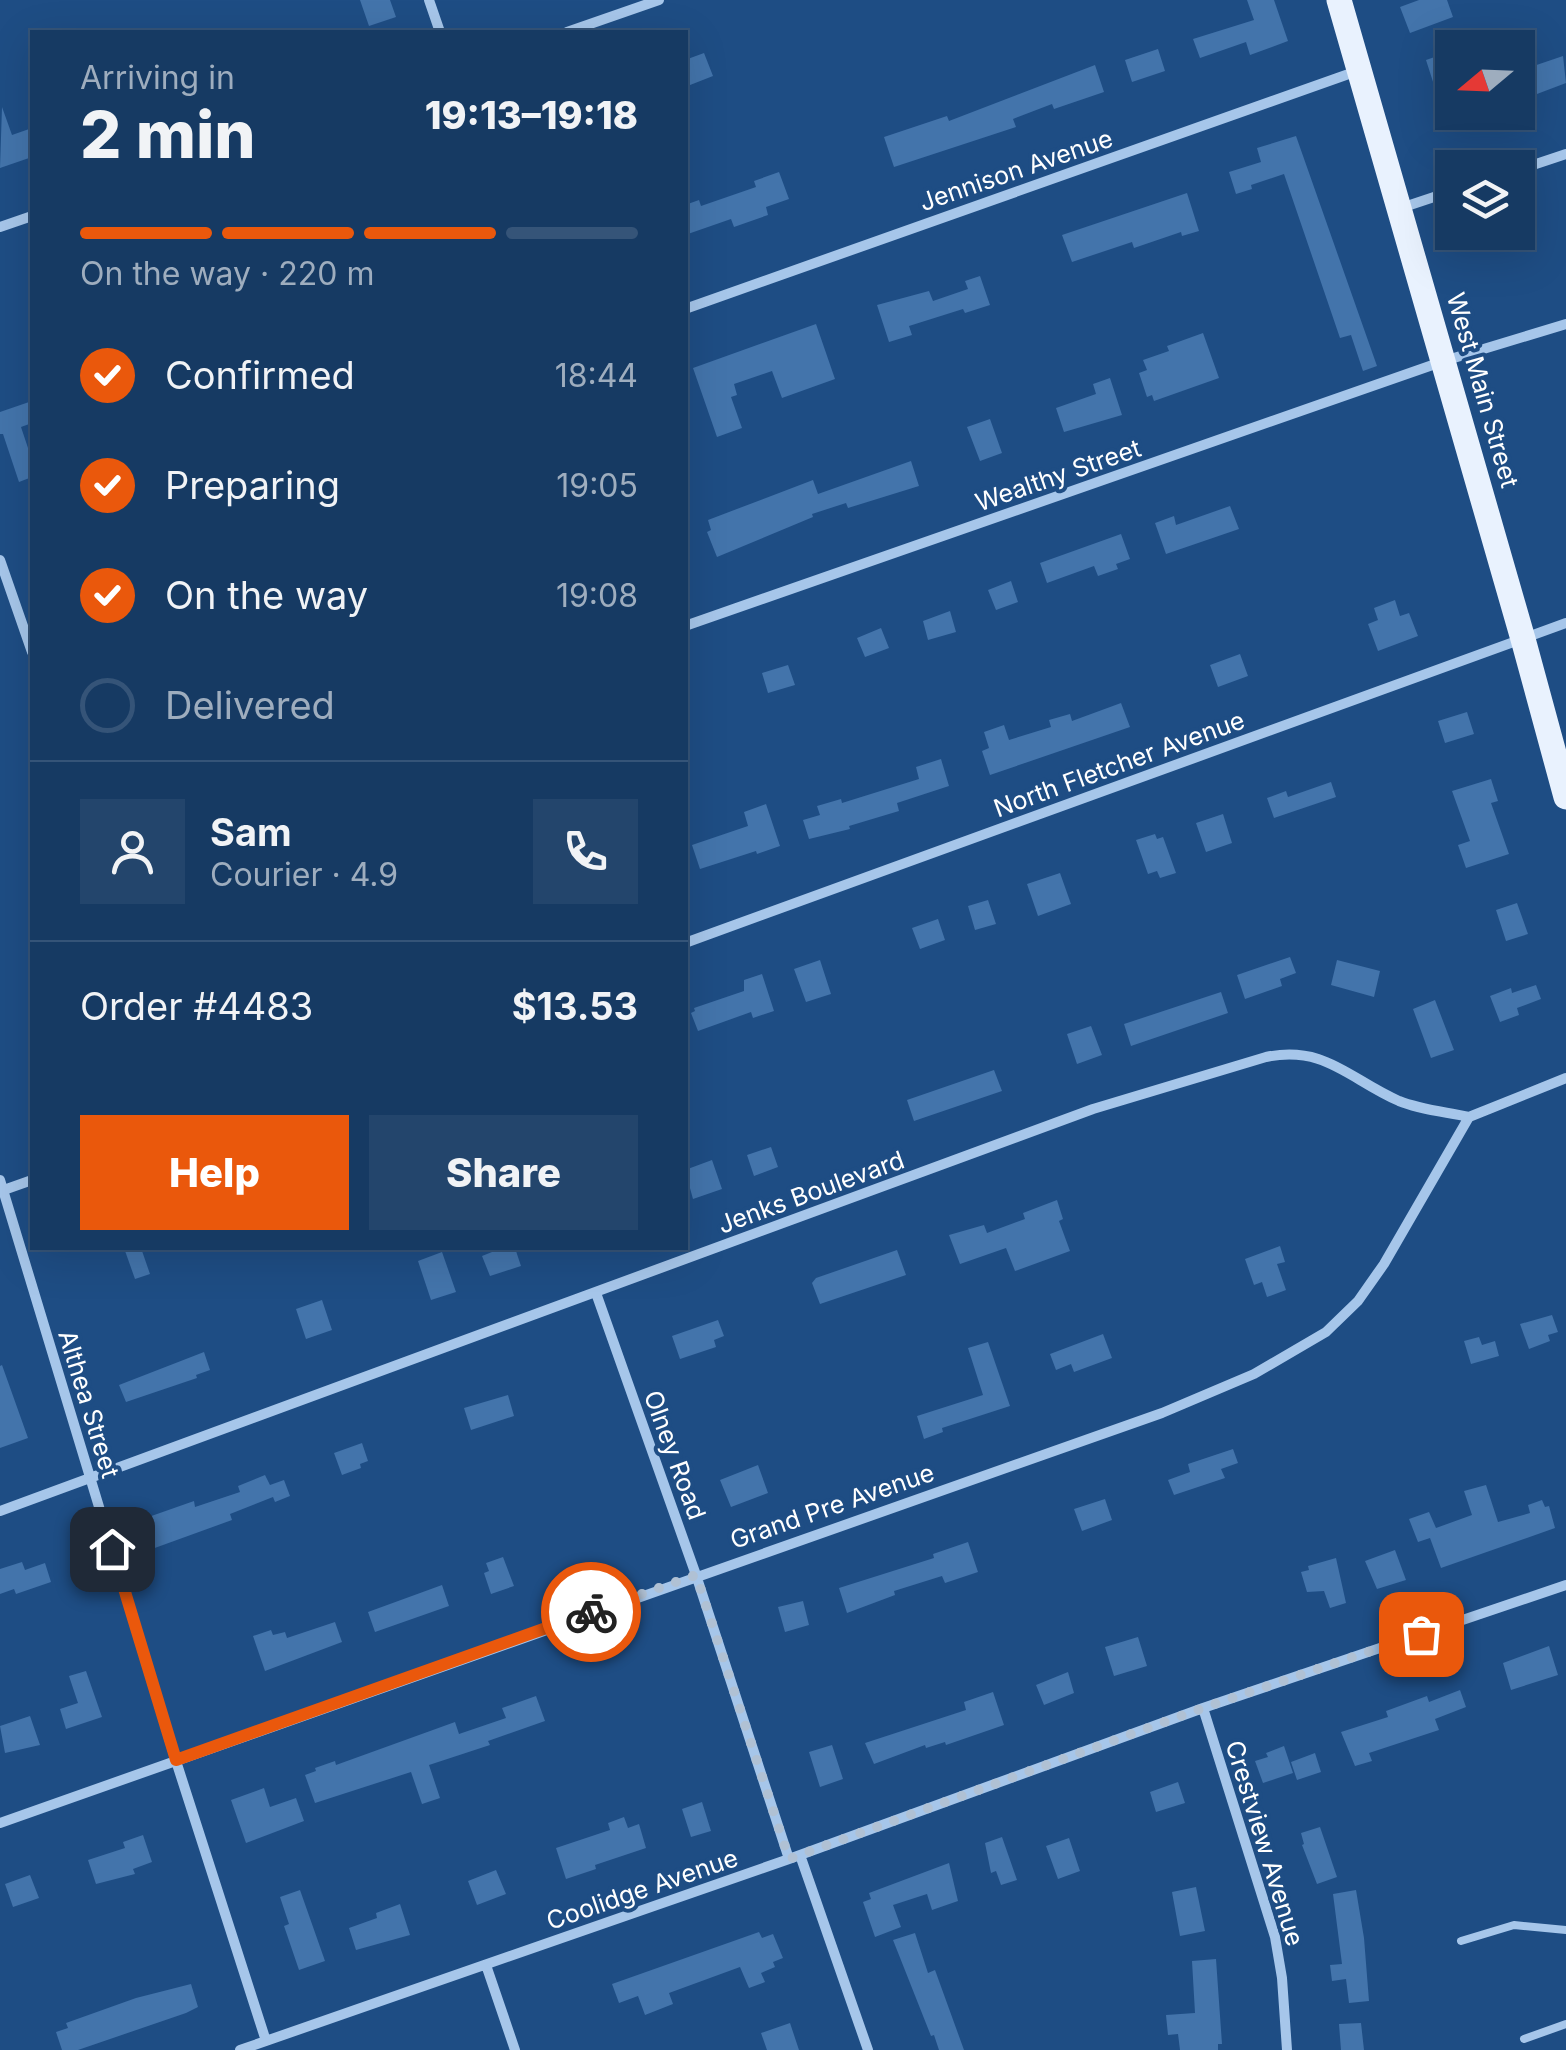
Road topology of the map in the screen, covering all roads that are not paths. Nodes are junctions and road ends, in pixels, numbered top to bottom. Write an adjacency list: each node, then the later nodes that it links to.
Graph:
1 (429, 0): 4 (street)
2 (659, 0): 5 (street)
3 (1339, 0): 6 (main road, West Main Street)
4 (439, 30)
5 (574, 30)
6 (1360, 70): 10 (main road, West Main Street); 13 (street, Jennison Avenue)
7 (1566, 154): 8 (street)
8 (1535, 164)
9 (1435, 196): 10 (street)
10 (1398, 208): 15 (main road, West Main Street)
11 (30, 217): 12 (street)
12 (0, 227)
13 (688, 308)
14 (1566, 324): 15 (street, Wealthy Street)
15 (1444, 362): 18 (street, Wealthy Street); 19 (main road, West Main Street)
16 (0, 560): 20 (street)
17 (1566, 623): 19 (street, North Fletcher Avenue)
18 (688, 625)
19 (1524, 638): 21 (main road, West Main Street); 22 (street, North Fletcher Avenue)
20 (30, 646)
21 (1566, 797)
22 (688, 942)
23 (1566, 1078): 24 (street)
24 (1470, 1117): 27 (street, Jenks Boulevard); 30 (street, Grand Pre Avenue)
25 (30, 1180): 26 (street)
26 (1, 1187): 28 (street, Althea Street)
27 (596, 1293): 28 (street, Jenks Boulevard); 30 (street, Olney Road)
28 (90, 1479): 29 (street, Jenks Boulevard); 33 (street, Althea Street)
29 (0, 1511)
30 (696, 1575): 33 (street, Grand Pre Avenue); 35 (street, Olney Road)
31 (1566, 1584): 32 (street, Coolidge Avenue)
32 (1203, 1708): 35 (street, Coolidge Avenue); 45 (street, Crestview Avenue)
33 (176, 1760): 34 (street, Grand Pre Avenue); 41 (street, Althea Street)
34 (0, 1823)
35 (794, 1857): 38 (street, Coolidge Avenue); 44 (street, Olney Road)
36 (1566, 1930): 37 (lane)
37 (1462, 1941)
38 (486, 1965): 41 (street, Coolidge Avenue); 43 (street)
39 (1566, 2024): 40 (lane)
40 (1524, 2039)
41 (266, 2041): 42 (street, Coolidge Avenue)
42 (240, 2050)
43 (515, 2050)
44 (868, 2050)
45 (1286, 2050)

